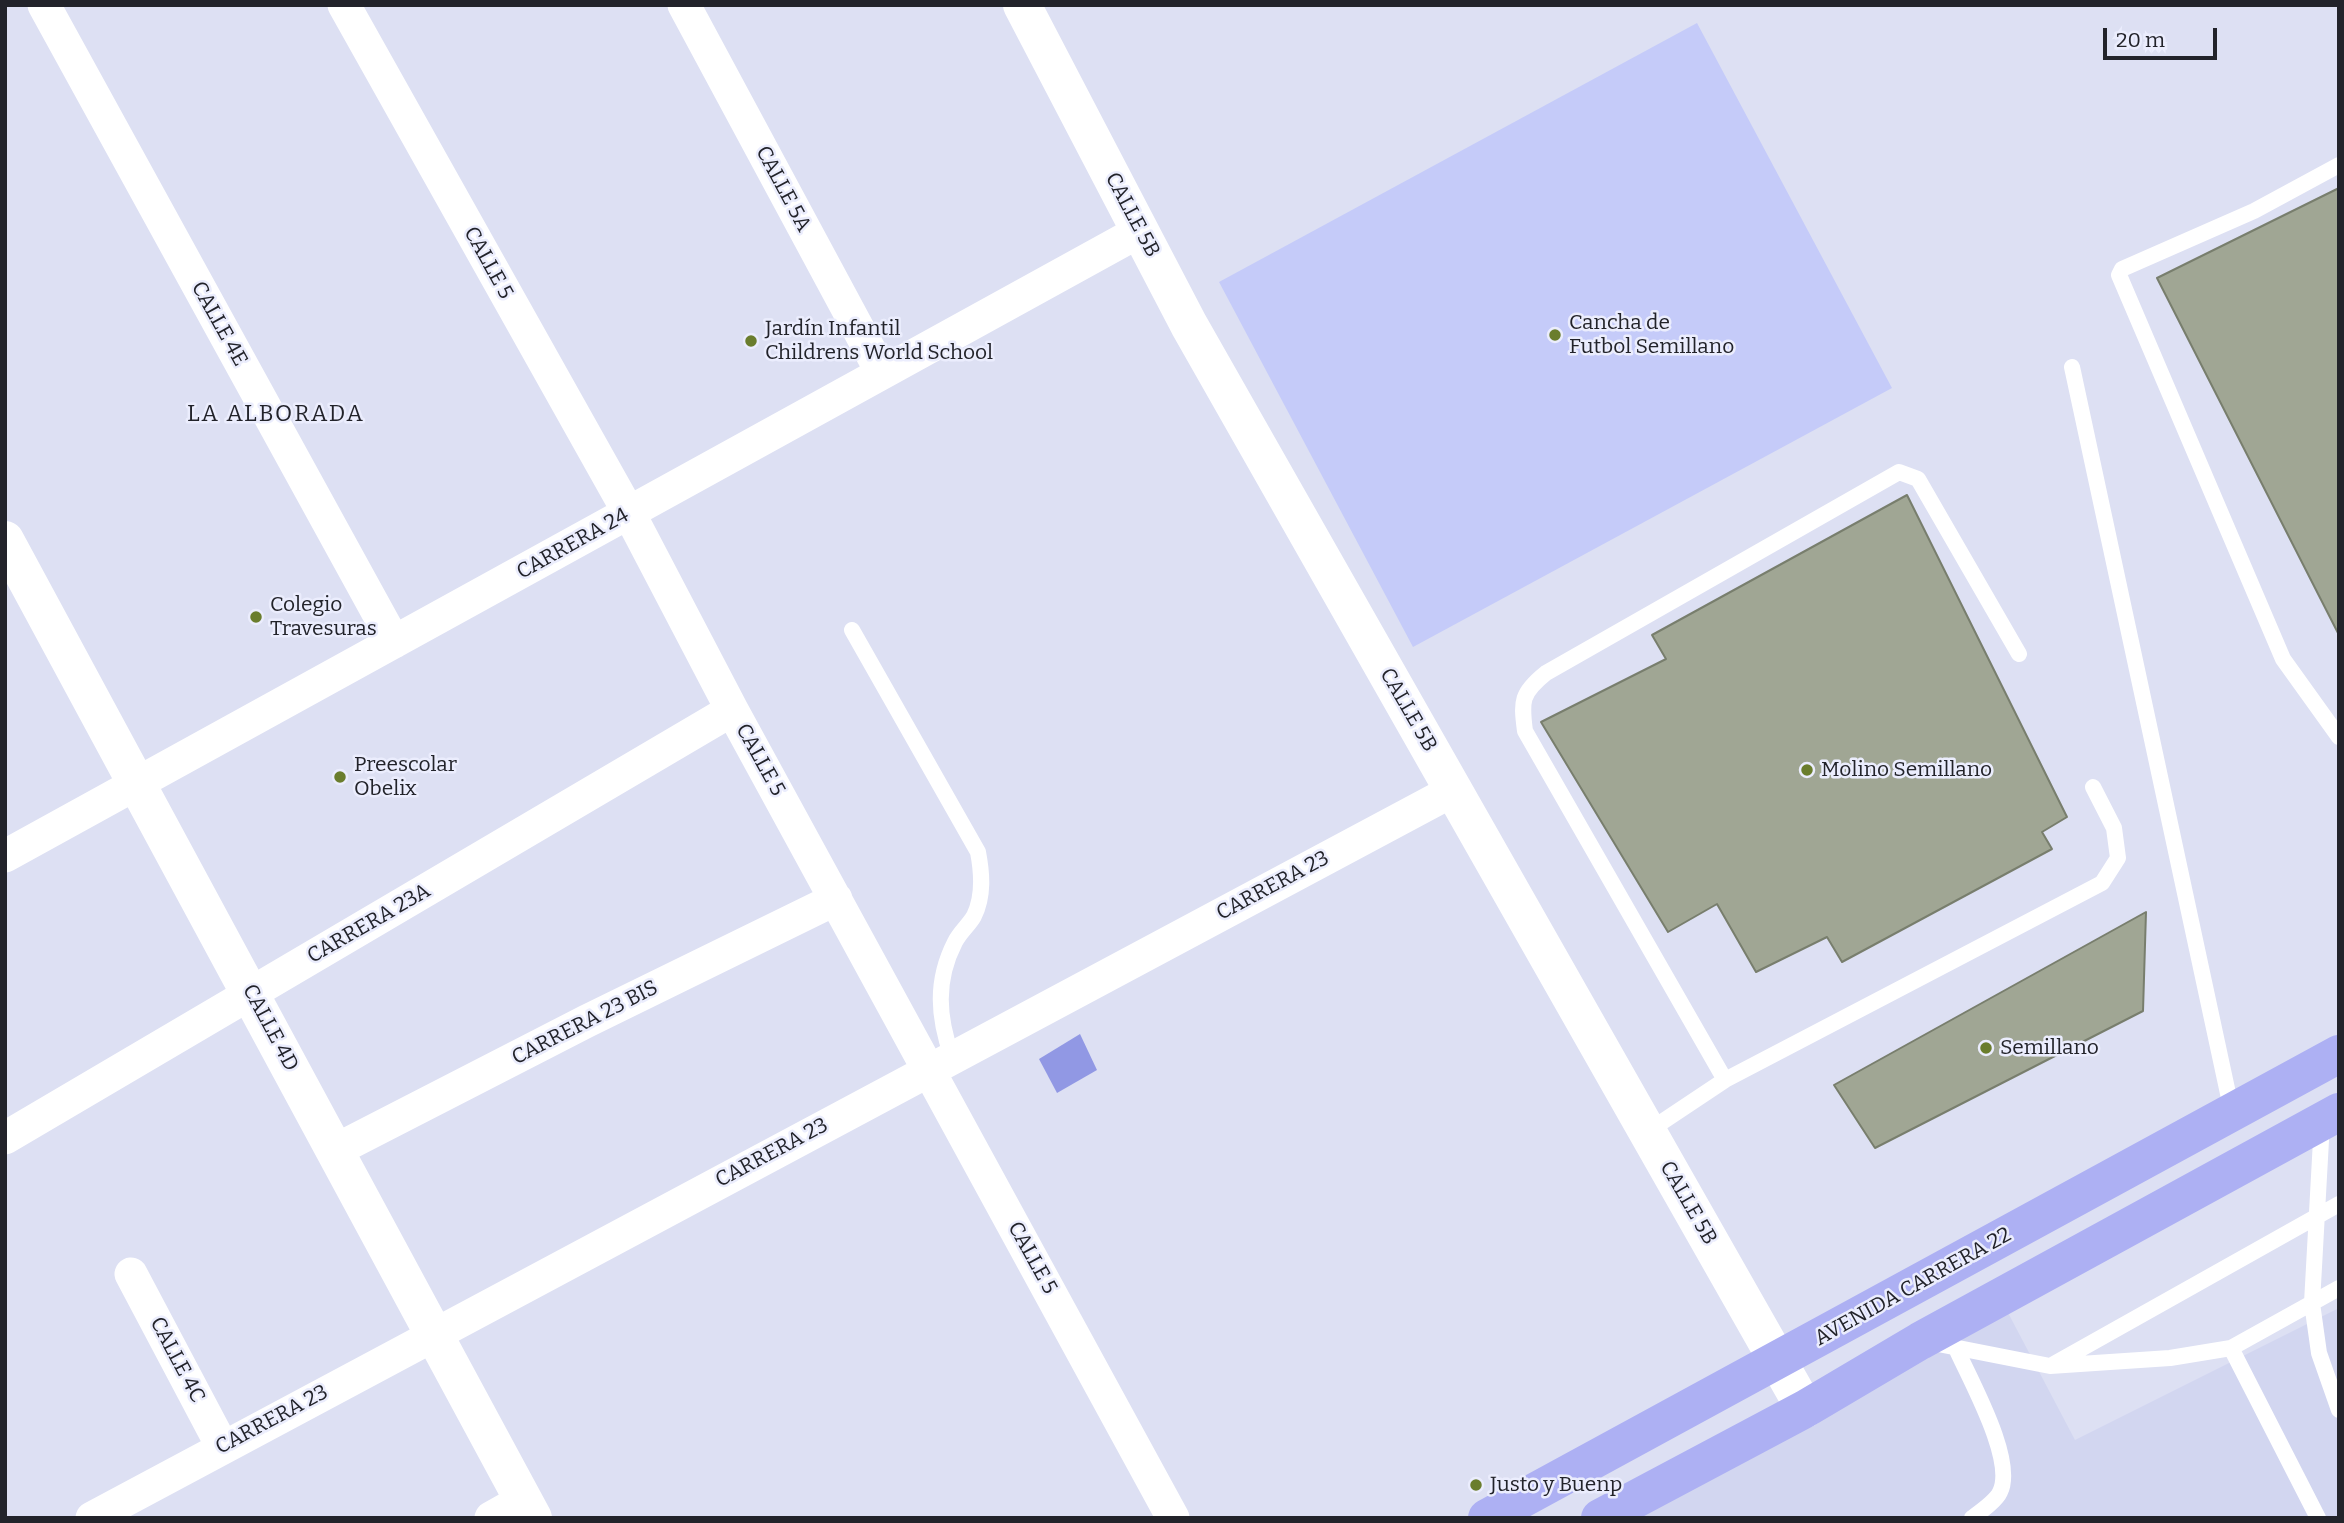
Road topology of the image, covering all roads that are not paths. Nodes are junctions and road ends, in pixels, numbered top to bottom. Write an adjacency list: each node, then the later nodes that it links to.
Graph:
1 (44, 5): 12 (street, CALLE 4E)
2 (344, 5): 9 (street, CALLE 5)
3 (684, 5): 8 (street, CALLE 5A)
4 (1022, 5): 6 (street, CALLE 5B)
5 (2339, 165): 15 (lane)
6 (1140, 231): 8 (street, CARRERA 24); 18 (street, CALLE 5B)
7 (2072, 367): 25 (lane)
8 (882, 373): 9 (street, CARRERA 24)
9 (629, 513): 12 (street, CARRERA 24); 14 (street, CALLE 5)
10 (5, 540): 16 (street, CALLE 4D)
11 (852, 630): 23 (lane)
12 (394, 642): 16 (street, CARRERA 24)
13 (2019, 654): 24 (lane)
14 (732, 710): 20 (street, CALLE 5); 21 (street, CARRERA 23A)
15 (2339, 737)
16 (138, 783): 19 (street, CARRERA 24); 21 (street, CALLE 4D)
17 (2094, 787): 24 (lane)
18 (1454, 790): 23 (street, CARRERA 23); 27 (street, CALLE 5B)
19 (5, 856)
20 (836, 899): 23 (street, CALLE 5); 29 (street, CARRERA 23 BIS)
21 (251, 992): 28 (street, CARRERA 23A); 29 (street, CALLE 4D)
22 (2339, 1054): 25 (main road, AVENIDA CARRERA 22)
23 (940, 1063): 35 (street, CARRERA 23); 45 (street, CALLE 5)
24 (1725, 1080): 27 (lane)
25 (2232, 1112): 38 (main road, AVENIDA CARRERA 22)
26 (2330, 1116): 31 (lane); 36 (main road)
27 (1647, 1132): 38 (street, CALLE 5B)
28 (5, 1138)
29 (336, 1150): 35 (street, CALLE 4D)
30 (2339, 1205): 31 (lane)
31 (2316, 1217): 34 (lane); 39 (lane)
32 (131, 1274): 42 (street, CALLE 4C)
33 (2339, 1288): 34 (lane)
34 (2312, 1303): 37 (lane); 41 (lane)
35 (434, 1333): 42 (street, CARRERA 23); 43 (street, CALLE 4D)
36 (1938, 1343): 39 (lane); 40 (main road); 48 (lane)
37 (2231, 1348): 39 (lane); 49 (lane)
38 (1778, 1361): 40 (street, CALLE 5B); 46 (main road, AVENIDA CARRERA 22)
39 (2050, 1366)
40 (1805, 1409): 47 (main road)
41 (2339, 1410)
42 (222, 1446): 44 (street, CARRERA 23)
43 (515, 1512)
44 (92, 1518)
45 (1173, 1518)
46 (1487, 1518)
47 (1600, 1518)
48 (1972, 1518)
49 (2318, 1518)

